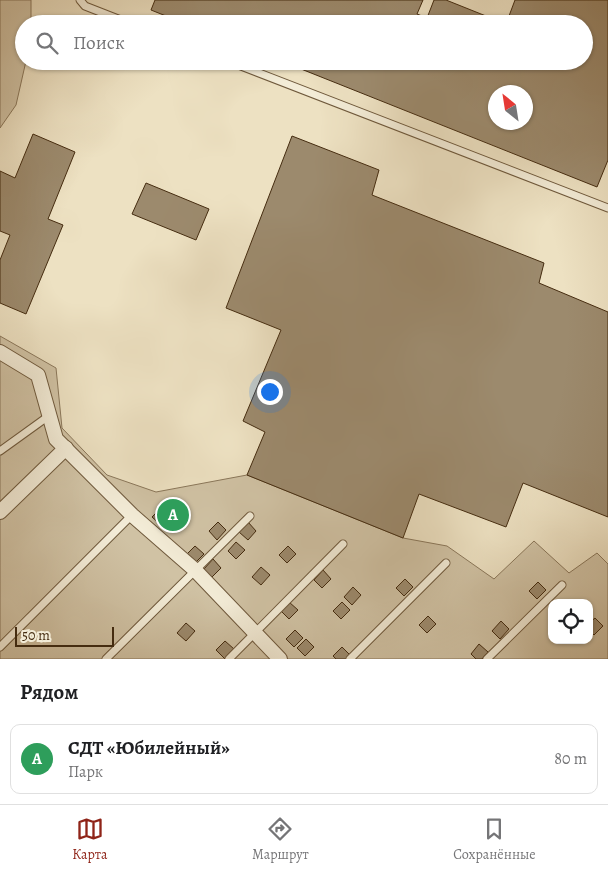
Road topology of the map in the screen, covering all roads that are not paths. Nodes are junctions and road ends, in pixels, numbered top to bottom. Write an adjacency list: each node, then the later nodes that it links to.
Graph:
1 (80, 0): 2 (lane)
2 (108, 15)
3 (251, 70): 4 (lane)
4 (608, 208)
5 (0, 352): 6 (street)
6 (50, 415): 7 (street); 8 (lane)
7 (66, 448): 9 (street); 10 (street)
8 (0, 451)
9 (0, 512)
10 (132, 515): 14 (street); 17 (lane)
11 (250, 516): 14 (lane)
12 (343, 544): 16 (lane)
13 (446, 563): 21 (lane)
14 (195, 570): 16 (street); 18 (lane)
15 (562, 585): 22 (lane)
16 (255, 633): 19 (lane); 20 (street)
17 (0, 648)
18 (106, 659)
19 (229, 659)
20 (280, 659)
21 (350, 659)
22 (487, 659)

